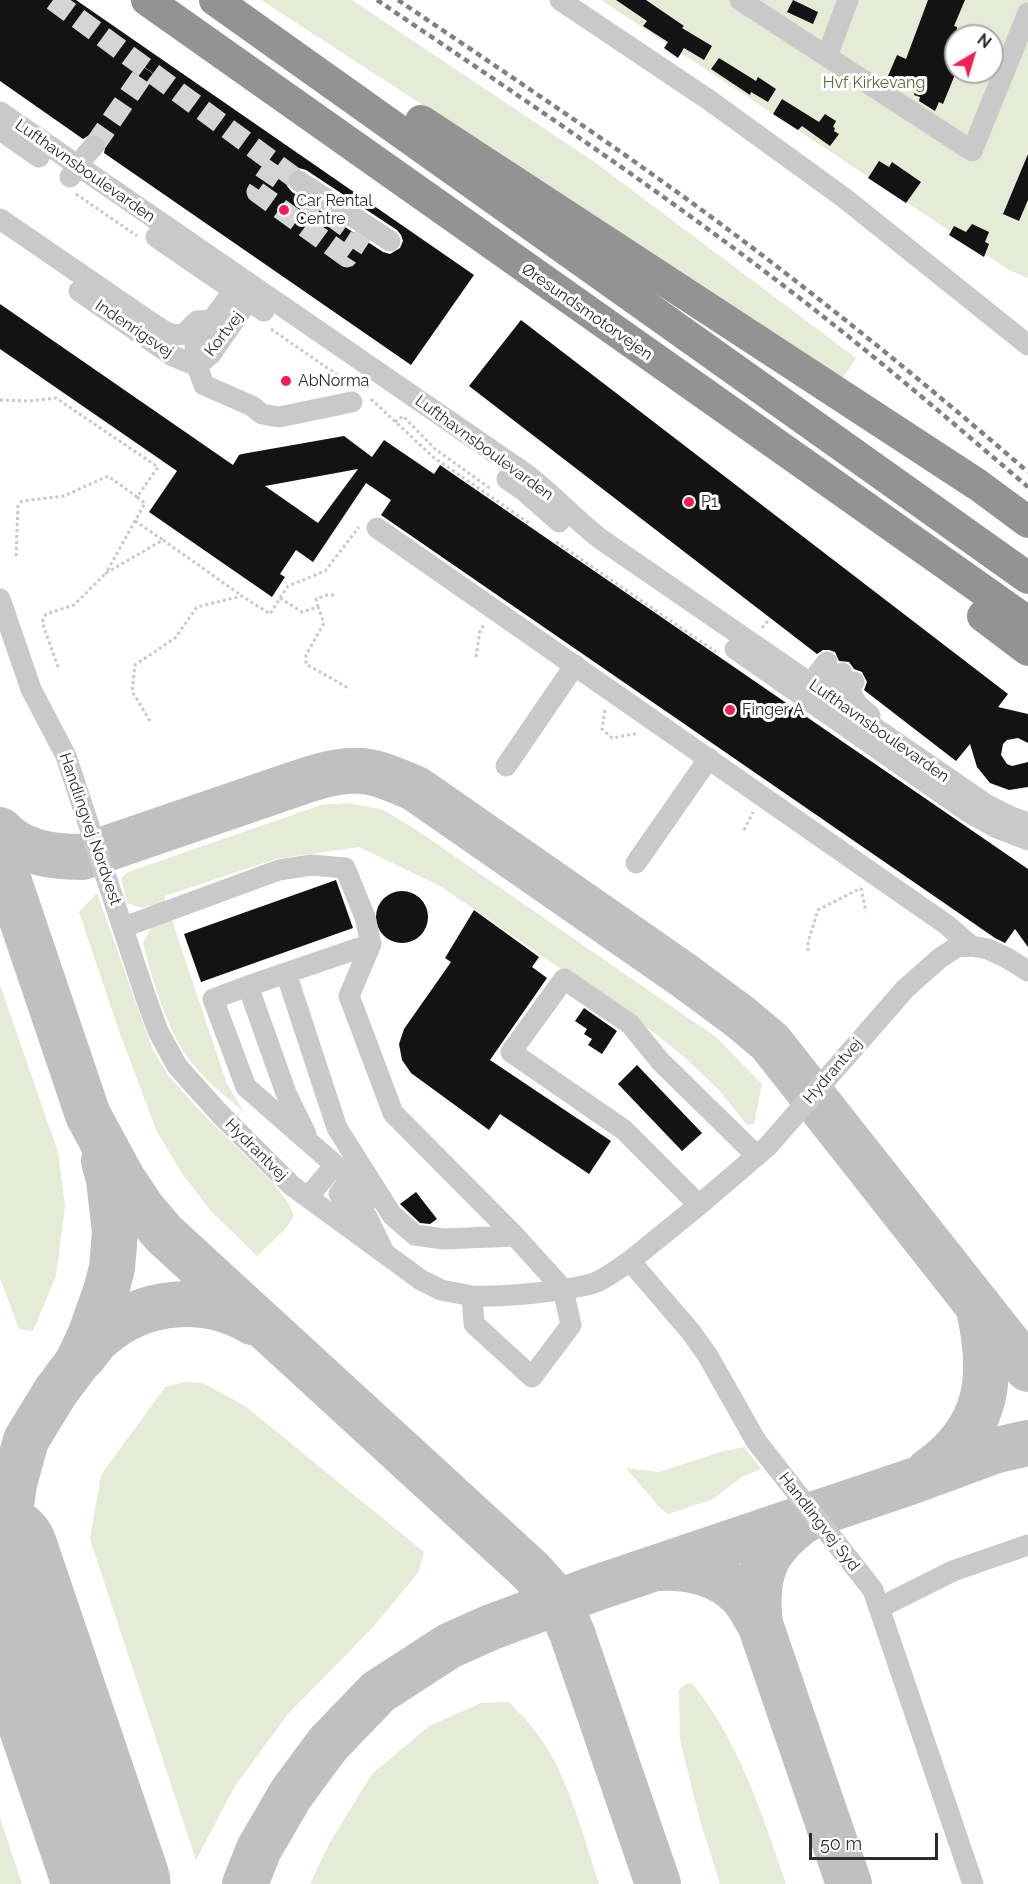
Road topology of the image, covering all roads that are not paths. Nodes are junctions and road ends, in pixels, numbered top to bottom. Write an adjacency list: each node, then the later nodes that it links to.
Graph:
1 (147, 0): 22 (highway, Øresundsmotorvejen)
2 (215, 0): 25 (highway)
3 (235, 0): 23 (highway)
4 (560, 0): 19 (street)
5 (740, 0): 8 (street)
6 (848, 0): 8 (street)
7 (1028, 13): 8 (street)
8 (827, 56)
9 (0, 112): 12 (street, Lufthavnsboulevarden)
10 (0, 130): 12 (street, Lufthavnsboulevarden)
11 (94, 146): 12 (street)
12 (74, 172): 17 (street, Lufthavnsboulevarden)
13 (299, 181): 16 (street)
14 (0, 219): 18 (street, Indenrigsvej)
15 (0, 236): 20 (street, Indenrigsvej)
16 (390, 242)
17 (245, 290): 18 (street, Indenrigsvej); 20 (street, Kortvej); 30 (street, Lufthavnsboulevarden)
18 (212, 320): 20 (street)
19 (1028, 345)
20 (197, 366): 21 (street)
21 (344, 403)
22 (796, 460): 27 (highway, Øresundsmotorvejen); 28 (highway)
23 (1028, 522)
24 (377, 528): 29 (street)
25 (1028, 578)
26 (0, 599): 37 (street, Handlingvej Nordvest)
27 (1028, 622)
28 (1028, 650)
29 (575, 665): 32 (street); 33 (street)
30 (815, 693): 31 (street, Lufthavnsboulevarden); 31 (street); 35 (street, Lufthavnsboulevarden)
31 (899, 746): 34 (street, Lufthavnsboulevarden)
32 (709, 758): 36 (street); 39 (street)
33 (506, 766)
34 (1028, 823)
35 (1028, 840)
36 (636, 863)
37 (124, 927): 38 (street); 46 (street, Hydrantvej)
38 (371, 944): 41 (street); 49 (street)
39 (970, 946): 40 (street); 44 (street, Hydrantvej)
40 (1025, 970)
41 (286, 973): 42 (street); 48 (street)
42 (248, 986): 43 (street); 43 (street)
43 (312, 1145): 45 (street)
44 (757, 1156): 47 (street, Hydrantvej); 47 (street)
45 (343, 1172): 46 (street); 48 (street); 50 (street)
46 (308, 1197): 50 (street, Hydrantvej)
47 (699, 1205): 51 (street, Hydrantvej)
48 (392, 1215): 49 (street)
49 (515, 1236): 52 (street)
50 (384, 1253): 53 (street, Hydrantvej)
51 (630, 1261): 52 (street); 55 (street, Handlingvej Syd)
52 (563, 1289): 53 (street, Hydrantvej); 53 (street)
53 (472, 1296)
54 (1028, 1545): 55 (street)
55 (879, 1608): 56 (street, Handlingvej Syd)
56 (973, 1884)

